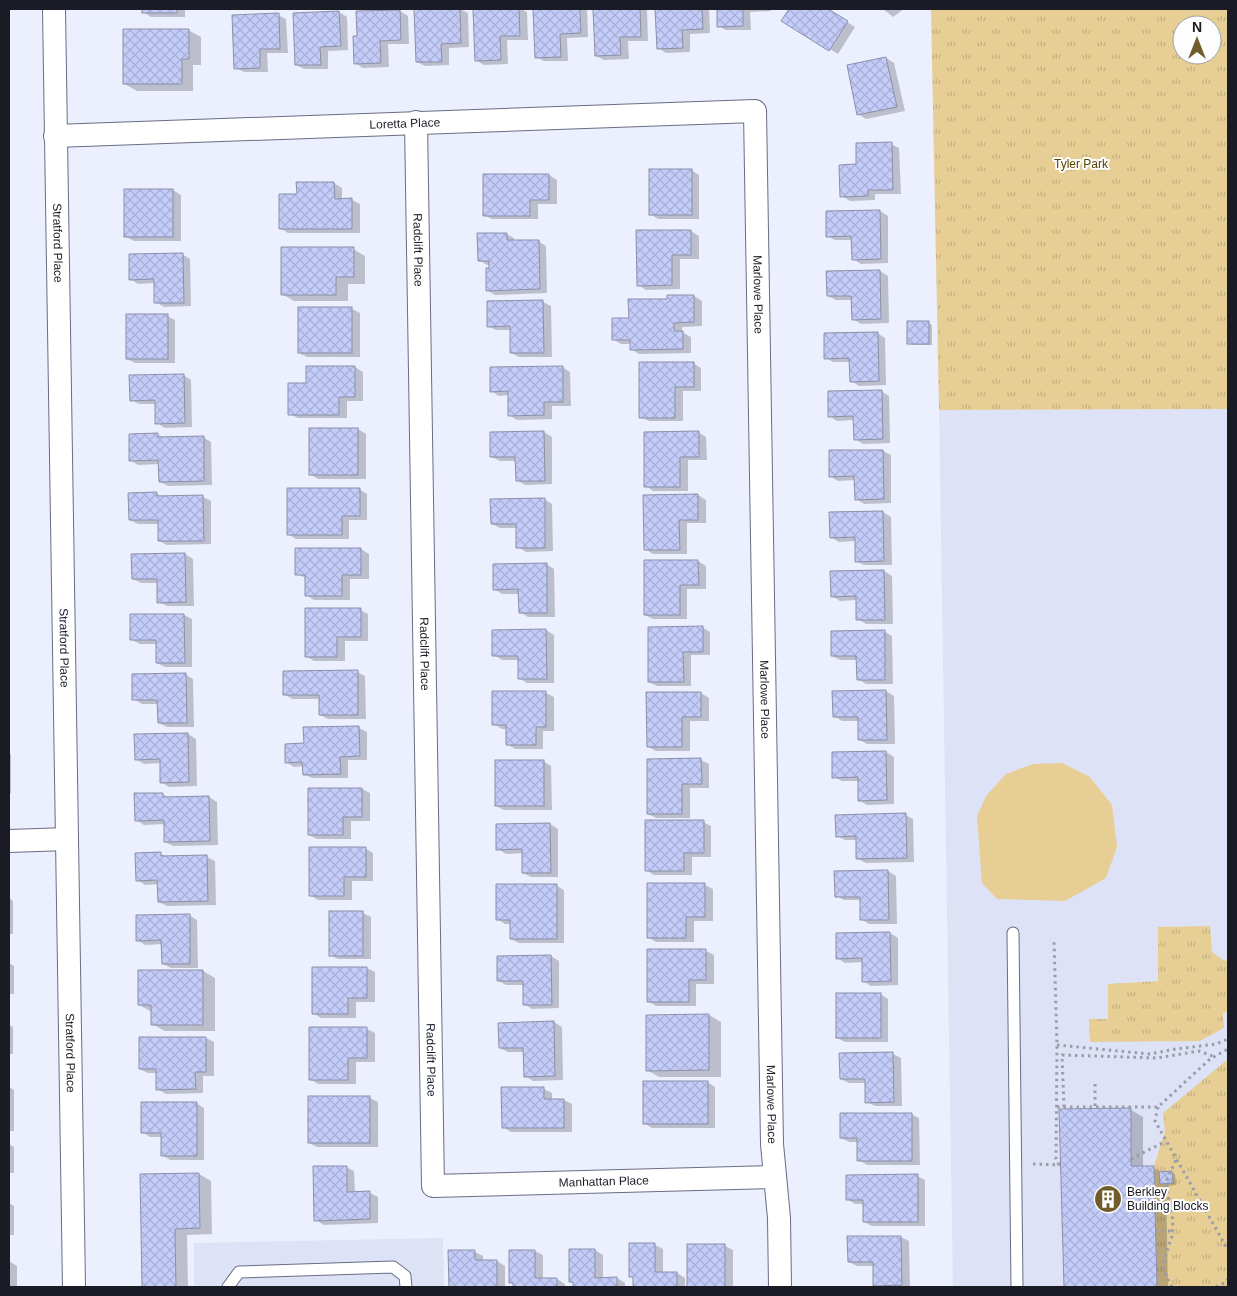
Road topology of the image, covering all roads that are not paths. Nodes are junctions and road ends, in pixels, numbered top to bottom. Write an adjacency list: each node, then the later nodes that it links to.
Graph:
1 (54, 9): 4 (street, Stratford Place)
2 (755, 111): 3 (street, Loretta Place); 8 (street, Marlowe Place)
3 (416, 122): 4 (street, Loretta Place); 9 (street, Radclift Place)
4 (55, 136): 5 (street, Stratford Place)
5 (67, 839): 6 (street); 10 (street, Stratford Place)
6 (9, 841)
7 (1013, 933): 14 (lane)
8 (775, 1177): 9 (street, Manhattan Place); 13 (street, Marlowe Place)
9 (433, 1186)
10 (74, 1287)
11 (228, 1287): 12 (lane)
12 (406, 1287)
13 (780, 1287)
14 (1017, 1287)

